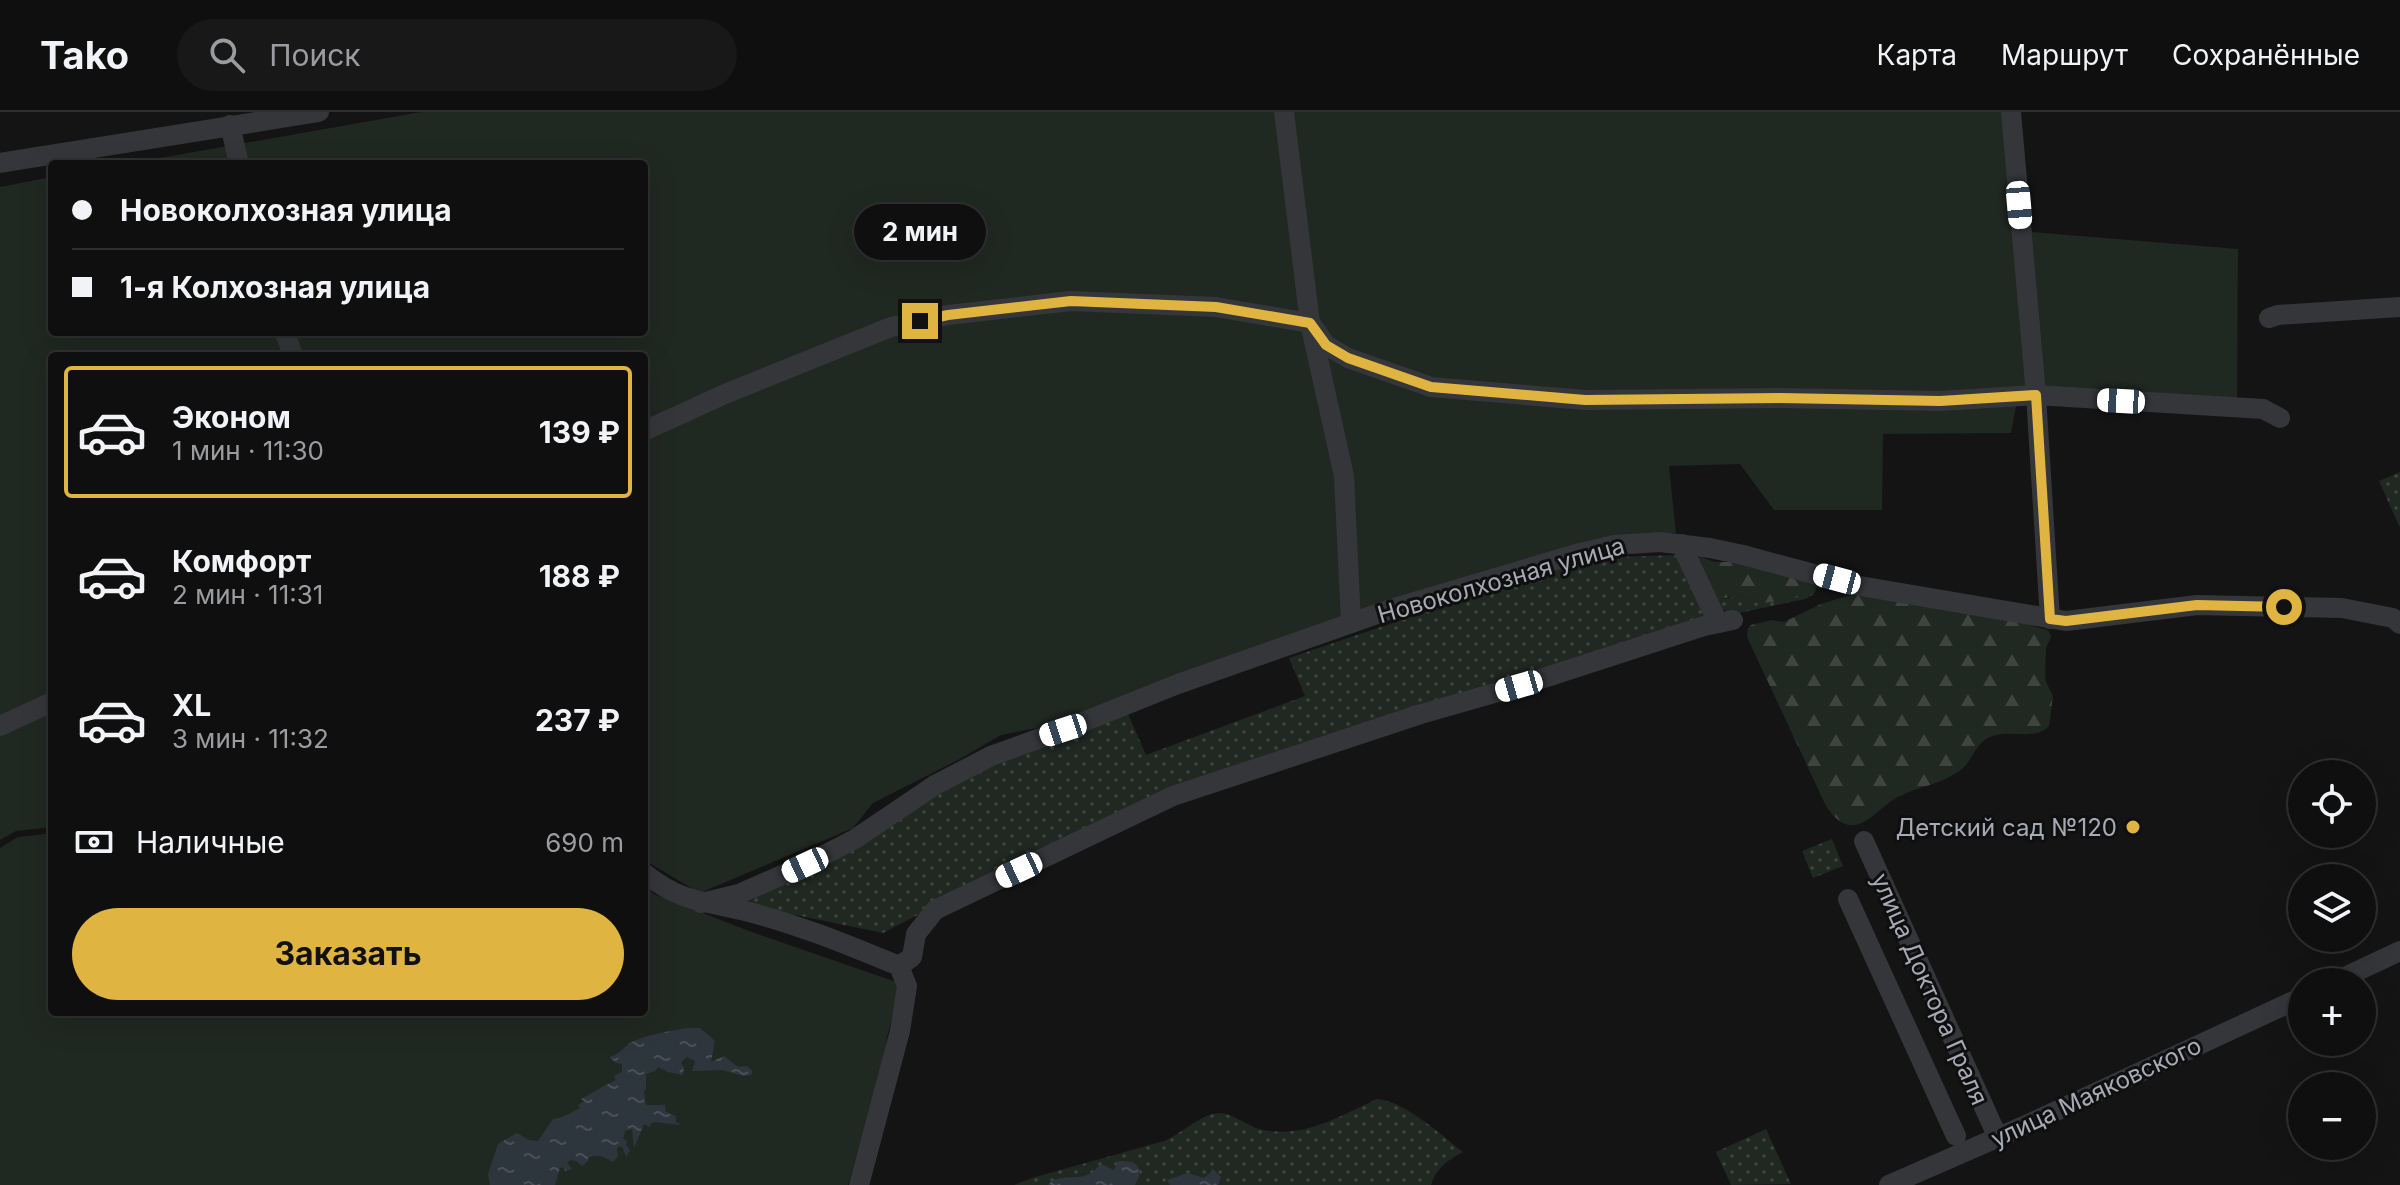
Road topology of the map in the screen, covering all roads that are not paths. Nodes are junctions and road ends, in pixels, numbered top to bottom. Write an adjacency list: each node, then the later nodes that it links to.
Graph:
1 (319, 112): 4 (street)
2 (1284, 112): 9 (street)
3 (2011, 112): 10 (street)
4 (230, 125): 5 (street); 6 (street)
5 (238, 160)
6 (0, 163)
7 (2400, 307): 8 (street)
8 (2269, 318)
9 (1310, 323): 10 (street); 12 (street); 15 (street)
10 (2036, 395): 11 (street); 14 (street)
11 (2280, 418)
12 (648, 429)
13 (1681, 544): 14 (street, Новоколхозная улица); 15 (street, Новоколхозная улица); 24 (street)
14 (2050, 619): 16 (street, Новоколхозная улица)
15 (1351, 623): 22 (street, Новоколхозная улица)
16 (2400, 624)
17 (48, 704): 18 (street)
18 (0, 726)
19 (1864, 841): 28 (street, улица Доктора Граля)
20 (648, 876): 22 (street)
21 (1848, 899): 27 (street, улица Доктора Граля)
22 (701, 903): 24 (street)
23 (2400, 951): 25 (street)
24 (899, 966): 29 (street)
25 (2364, 968)
26 (2288, 1003): 28 (street, улица Маяковского)
27 (1956, 1136)
28 (1998, 1138): 30 (street, улица Маяковского)
29 (859, 1185)
30 (1889, 1185)

